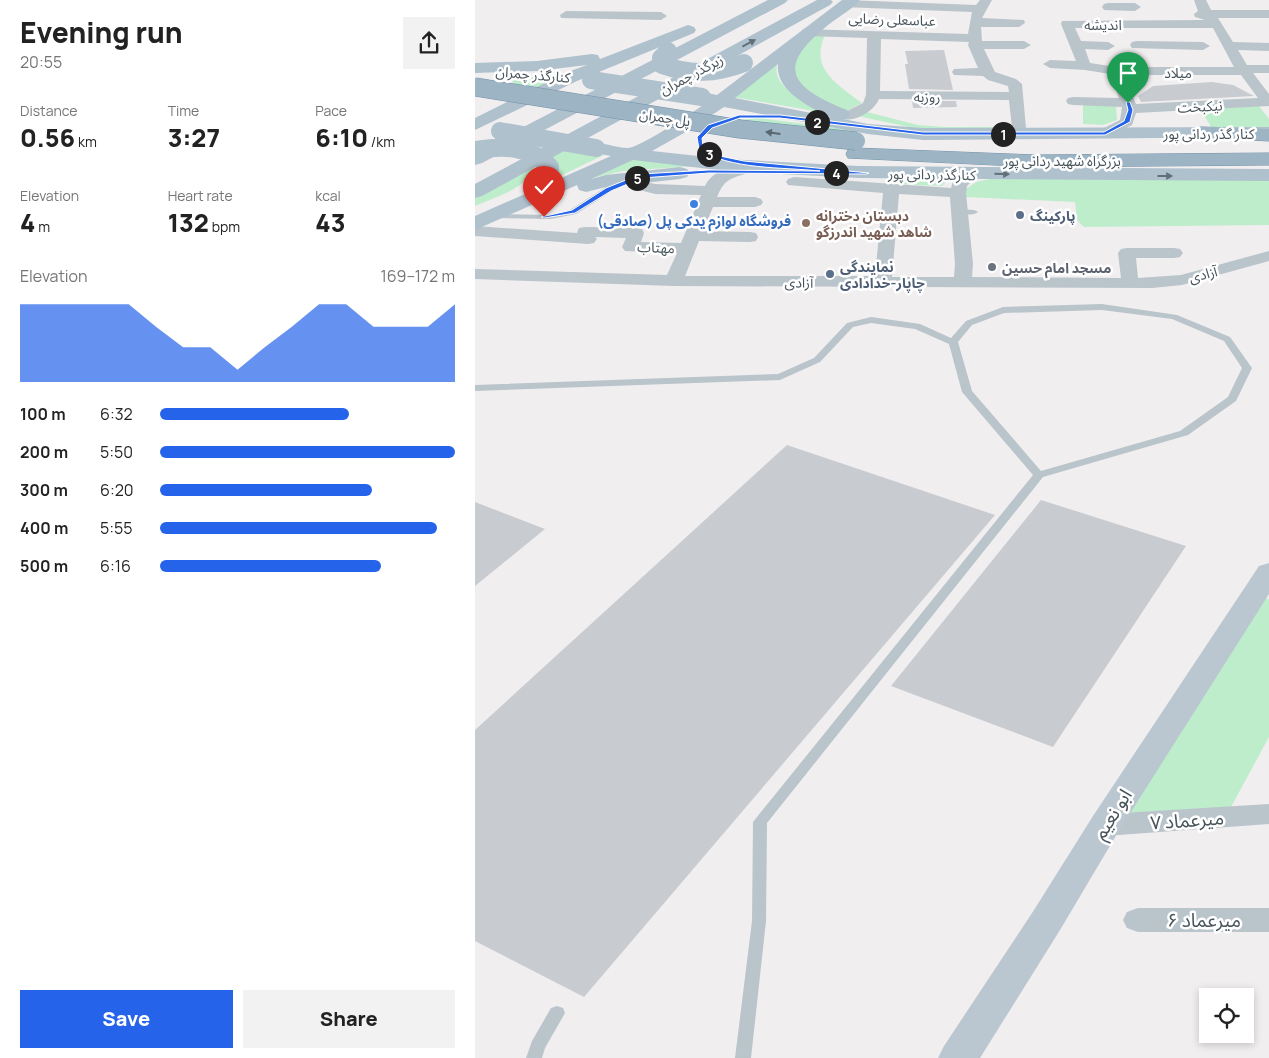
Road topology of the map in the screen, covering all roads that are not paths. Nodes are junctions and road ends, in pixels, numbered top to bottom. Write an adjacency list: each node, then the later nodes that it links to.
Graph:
1 (612, 0): 15 (street)
2 (758, 0): 29 (main road)
3 (763, 0): 29 (main road)
4 (780, 0): 72 (main road, زیرگذر چمران)
5 (828, 0): 80 (main road, زیرگذر چمران, one-way to 5)
6 (1200, 0): 12 (street)
7 (849, 2): 8 (street); 17 (main road)
8 (983, 4): 18 (street)
9 (1115, 4): 10 (street)
10 (1135, 7)
11 (1174, 13): 12 (street)
12 (1206, 14): 13 (street); 21 (street)
13 (1269, 14)
14 (566, 15): 15 (street)
15 (603, 16): 16 (street)
16 (661, 16)
17 (825, 20): 23 (main road); 29 (main road, bridge)
18 (975, 22): 19 (street); 25 (street)
19 (1019, 23)
20 (1128, 24): 21 (street, اندیشه); 27 (street, اندیشه); 28 (street)
21 (1218, 26): 22 (street, اندیشه); 32 (street)
22 (1239, 28)
23 (807, 33): 24 (street, عباسعلی رضایی); 51 (main road); 57 (main road)
24 (874, 34): 25 (street, عباسعلی رضایی); 47 (street)
25 (974, 42): 26 (street, عباسعلی رضایی); 42 (street)
26 (1024, 45)
27 (1076, 45): 30 (street); 35 (street, اندیشه)
28 (1137, 45): 31 (street); 39 (street)
29 (665, 46): 37 (main road); 43 (main road)
30 (1108, 46)
31 (1203, 46)
32 (1228, 46): 33 (street); 40 (street)
33 (1269, 47)
34 (1049, 64): 35 (street)
35 (1085, 66): 38 (street)
36 (1269, 69): 40 (street, میلاد)
37 (475, 70): 43 (main road, کنارگذر چمران); 56 (main road)
38 (1116, 71): 39 (street, میلاد); 55 (street)
39 (1148, 71): 40 (street, میلاد)
40 (1245, 71): 53 (street)
41 (959, 72): 42 (street)
42 (987, 72): 48 (street)
43 (571, 78): 44 (main road, کنارگذر چمران); 49 (main road)
44 (589, 83): 46 (main road, bridge); 49 (main road)
45 (475, 87): 67 (highway, پل چمران, one-way to 45, bridge)
46 (658, 90): 51 (main road, کنار گذر ردانی پور, bridge); 58 (main road, bridge)
47 (873, 95): 48 (street, روزبه); 57 (street)
48 (1016, 96): 60 (street)
49 (533, 97): 54 (main road)
50 (475, 99): 67 (highway, پل چمران)
51 (721, 101): 58 (main road); 67 (main road, کنار گذر ردانی پور)
52 (1073, 101): 55 (street)
53 (1269, 102): 55 (street, نیکبخت)
54 (515, 106): 59 (main road); 61 (main road)
55 (1129, 106): 63 (street)
56 (475, 108)
57 (848, 116): 65 (main road)
58 (688, 123): 62 (main road)
59 (475, 126): 61 (main road)
60 (1019, 128)
61 (504, 129): 68 (main road, bridge)
62 (671, 133): 68 (main road); 71 (main road)
63 (1105, 133): 64 (main road, کنار گذر ردانی پور); 65 (main road, کنار گذر ردانی پور)
64 (1201, 133): 66 (highway)
65 (923, 134): 67 (main road, کنار گذر ردانی پور)
66 (1269, 134)
67 (860, 141): 69 (highway, بزرگراه شهید ردانی پور); 73 (highway, بزرگراه شهید ردانی پور); 74 (main road)
68 (598, 146): 71 (main road, کنارگذر ردانی پور)
69 (1269, 147)
70 (475, 150): 82 (main road, bridge)
71 (630, 154): 74 (main road, کنارگذر ردانی پور); 82 (main road)
72 (475, 159)
73 (1269, 159)
74 (866, 173): 76 (main road, کنارگذر ردانی پور); 78 (main road)
75 (1269, 175): 76 (main road, کنارگذر ردانی پور, one-way to 75)
76 (960, 181): 79 (street); 91 (street)
77 (793, 182): 79 (street)
78 (708, 187): 81 (street); 82 (main road); 85 (street)
79 (891, 189): 90 (street)
80 (475, 192)
81 (755, 202)
82 (480, 218)
83 (475, 231): 85 (street, مهتاب)
84 (750, 237): 85 (street)
85 (690, 242): 89 (street)
86 (1174, 253): 92 (street)
87 (1267, 260): 92 (street, آزادی)
88 (475, 274): 89 (street, آزادی)
89 (674, 280): 90 (street, آزادی)
90 (883, 283): 91 (street, آزادی)
91 (962, 283): 92 (street, آزادی)
92 (1130, 283)
93 (953, 342): 94 (lane); 95 (lane); 95 (lane)
94 (475, 388)
95 (1039, 475): 103 (lane)
96 (1265, 583): 98 (main road, ابو نعیم)
97 (1269, 814): 98 (street, میرعماد ۷)
98 (1105, 825): 104 (main road, ابو نعیم)
99 (1138, 920): 100 (street, میرعماد ۶)
100 (1269, 920)
101 (557, 1014): 102 (lane)
102 (534, 1058)
103 (743, 1058)
104 (958, 1058)

